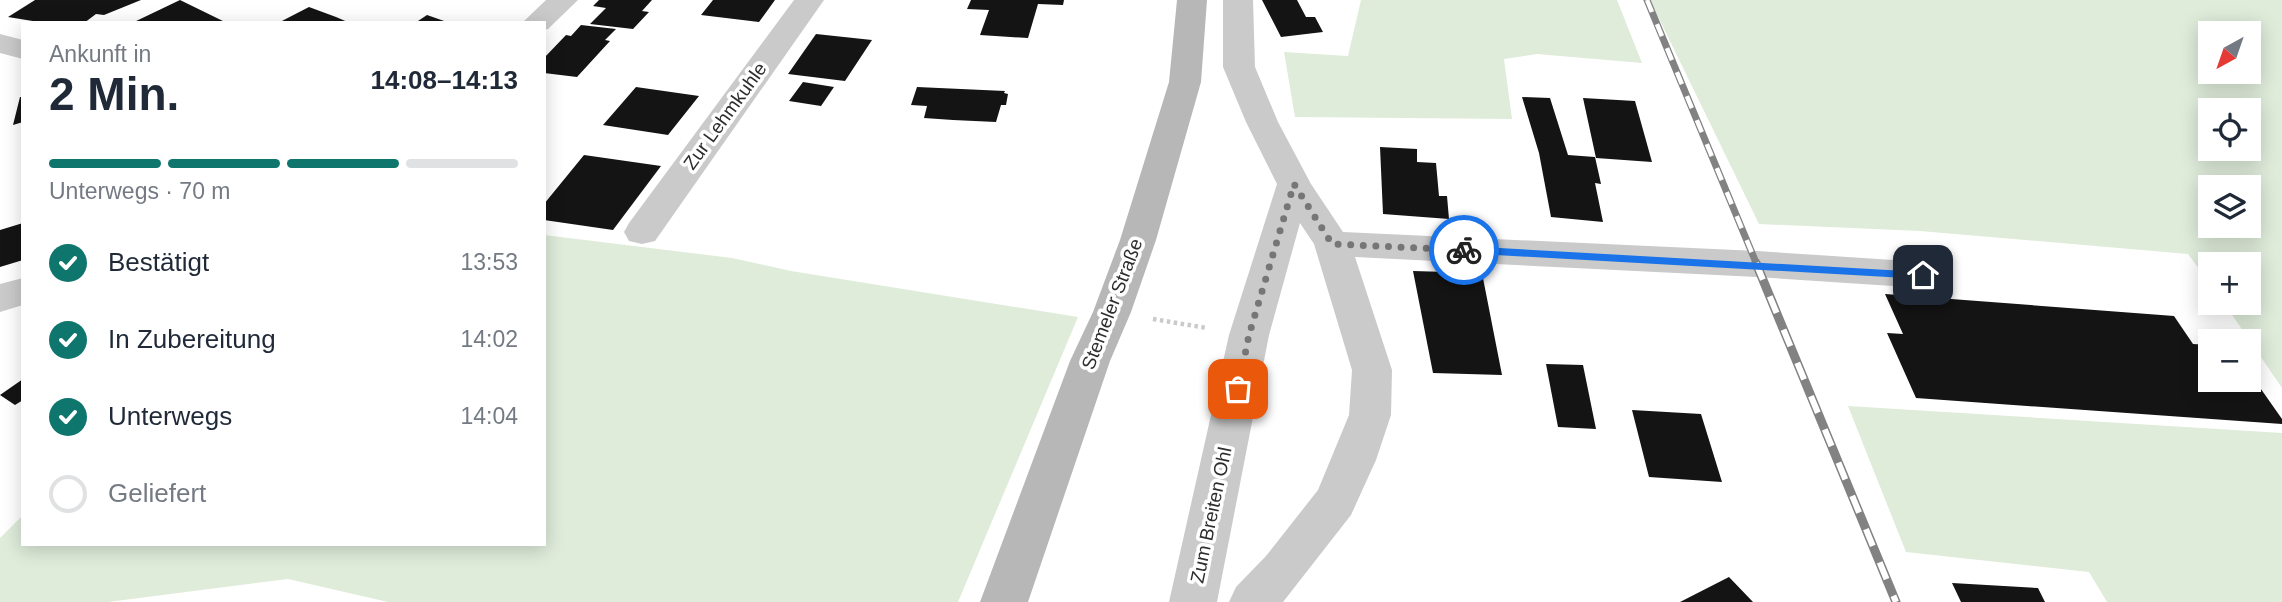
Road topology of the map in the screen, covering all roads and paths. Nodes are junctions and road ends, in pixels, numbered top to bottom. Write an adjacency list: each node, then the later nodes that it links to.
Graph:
1 (563, 0): 5 (street)
2 (809, 0): 9 (street, Zur Lehmkuhle)
3 (1192, 0): 14 (main road, Stemeler Straße)
4 (1238, 0): 8 (street)
5 (539, 21)
6 (0, 43): 7 (street)
7 (21, 49)
8 (1294, 184): 10 (street); 15 (street, Zum Breiten Ohl)
9 (642, 232)
10 (1332, 244): 11 (street); 18 (street)
11 (1923, 275)
12 (21, 292): 13 (street)
13 (0, 298)
14 (1112, 312): 15 (path); 16 (main road, Stemeler Straße)
15 (1249, 335): 17 (street, Zum Breiten Ohl)
16 (1004, 602)
17 (1193, 602)
18 (1253, 602)

